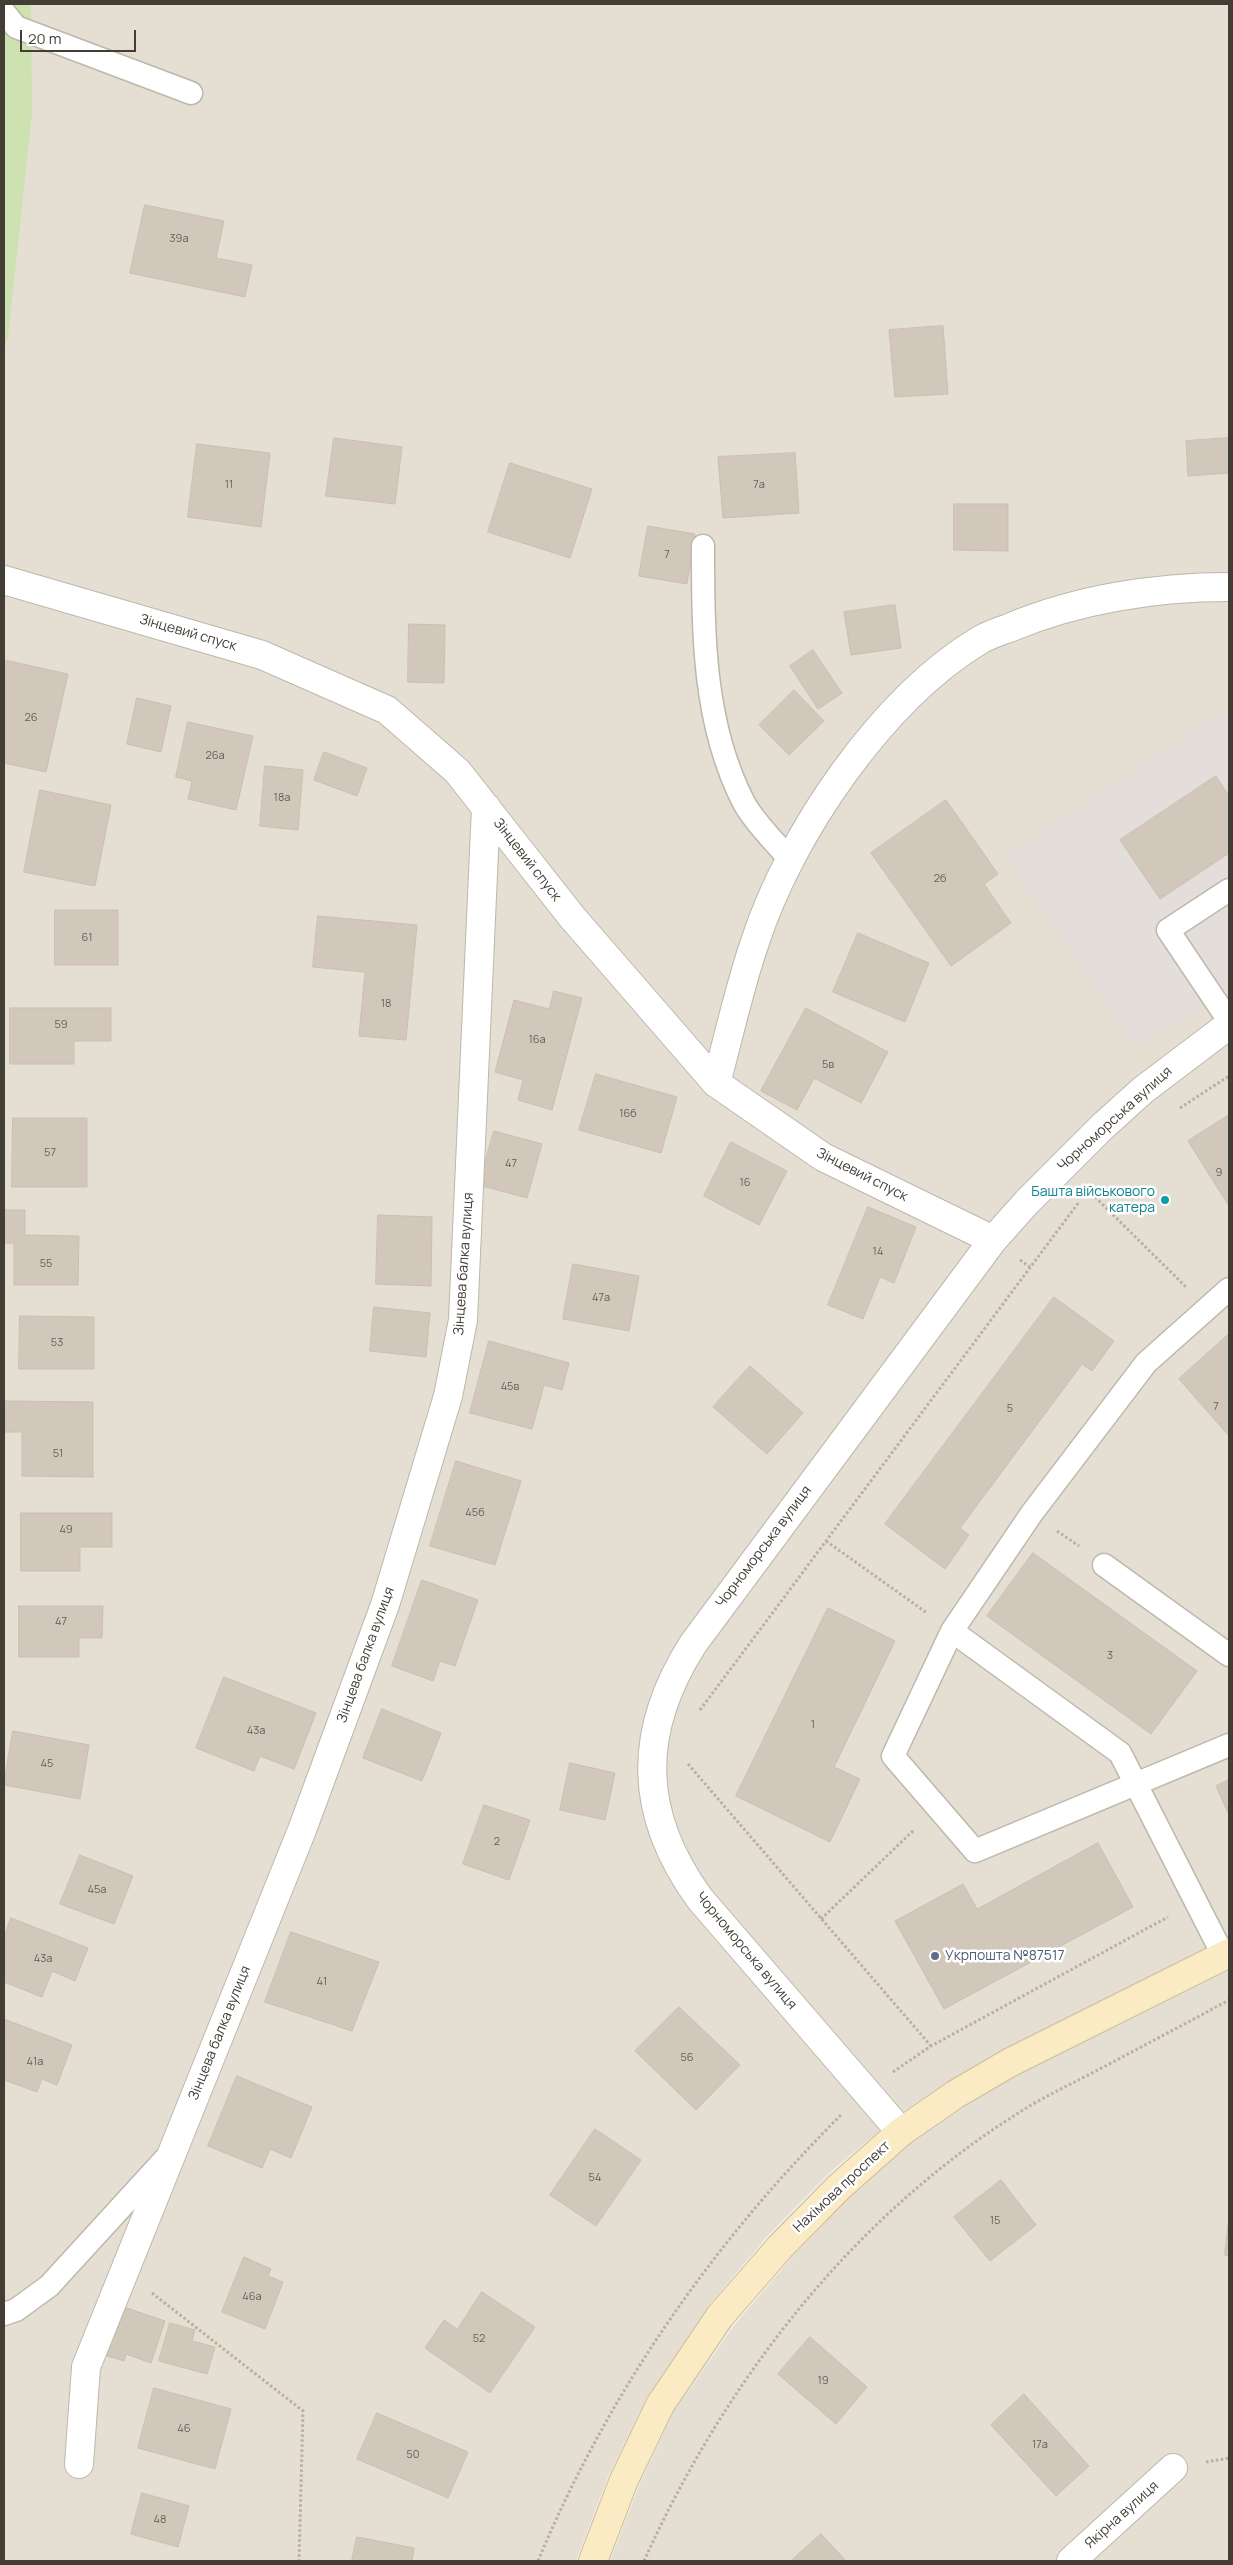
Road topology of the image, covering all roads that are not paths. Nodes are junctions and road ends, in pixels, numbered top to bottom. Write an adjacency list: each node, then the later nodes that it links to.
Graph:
1 (4, 12): 2 (lane)
2 (191, 93)
3 (704, 546): 7 (lane)
4 (4, 580): 6 (street, Зінцевий спуск)
5 (1229, 587): 7 (street)
6 (486, 807): 10 (street, Зінцевий спуск); 20 (street, Зінцева балка вулиця)
7 (790, 860): 10 (street)
8 (1229, 890): 9 (lane)
9 (1229, 1023): 11 (street, Чорноморська вулиця)
10 (716, 1083): 11 (street, Зінцевий спуск)
11 (993, 1240): 19 (street, Чорноморська вулиця)
12 (1229, 1289): 14 (lane)
13 (1104, 1565): 15 (lane)
14 (952, 1631): 17 (lane); 17 (lane)
15 (1229, 1655)
16 (1229, 1745): 17 (lane)
17 (1136, 1784): 18 (lane)
18 (1226, 1954): 19 (main road, Нахімова проспект)
19 (901, 2132): 24 (main road, Нахімова проспект)
20 (173, 2151): 21 (lane); 22 (street, Зінцева балка вулиця)
21 (4, 2314)
22 (79, 2464)
23 (1173, 2468): 25 (street, Якірна вулиця)
24 (593, 2561)
25 (1070, 2561)

